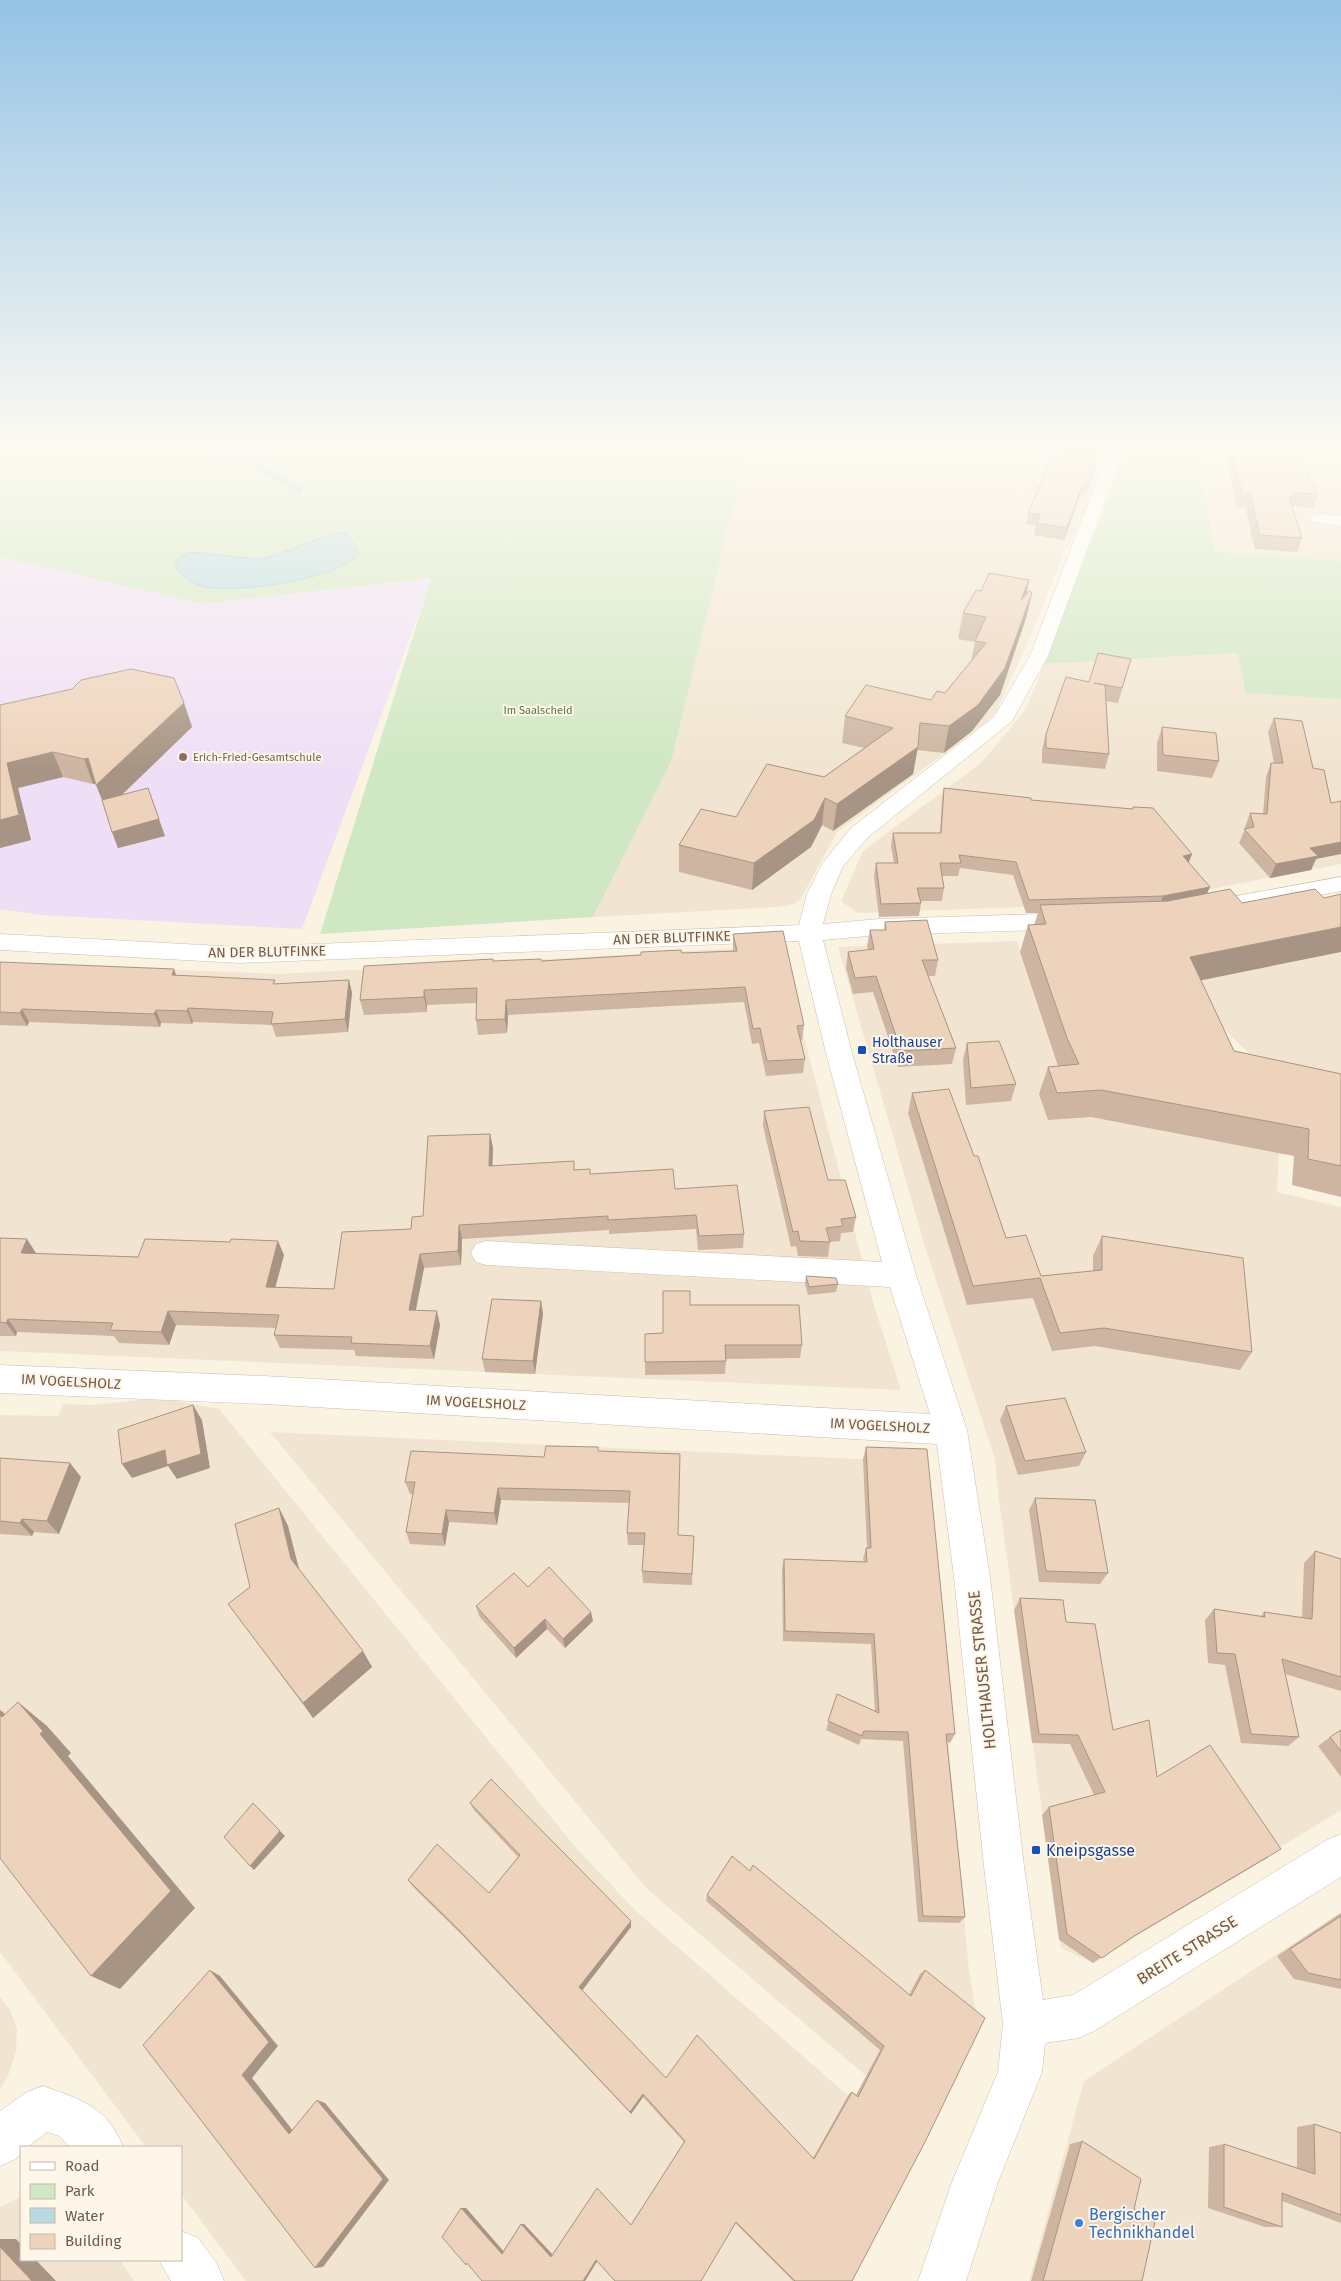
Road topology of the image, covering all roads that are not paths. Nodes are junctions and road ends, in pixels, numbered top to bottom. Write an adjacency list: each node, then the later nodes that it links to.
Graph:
1 (1077, 555): 5 (street, HOLTHAUSER STRASSE)
2 (1341, 884): 3 (street)
3 (1186, 914)
4 (1098, 921): 5 (street, AN DER BLUTFINKE)
5 (809, 933): 6 (street, AN DER BLUTFINKE); 8 (street, HOLTHAUSER STRASSE)
6 (0, 942)
7 (486, 1253): 8 (street)
8 (901, 1275): 10 (street, HOLTHAUSER STRASSE)
9 (0, 1379): 10 (street, IM VOGELSHOLZ)
10 (951, 1430): 12 (street, HOLTHAUSER STRASSE)
11 (1341, 1854): 12 (street, BREITE STRASSE)
12 (1025, 2024): 17 (street, HOLTHAUSER STRASSE)
13 (0, 2143): 14 (street)
14 (99, 2146)
15 (182, 2256): 16 (street)
16 (200, 2281)
17 (942, 2281)

